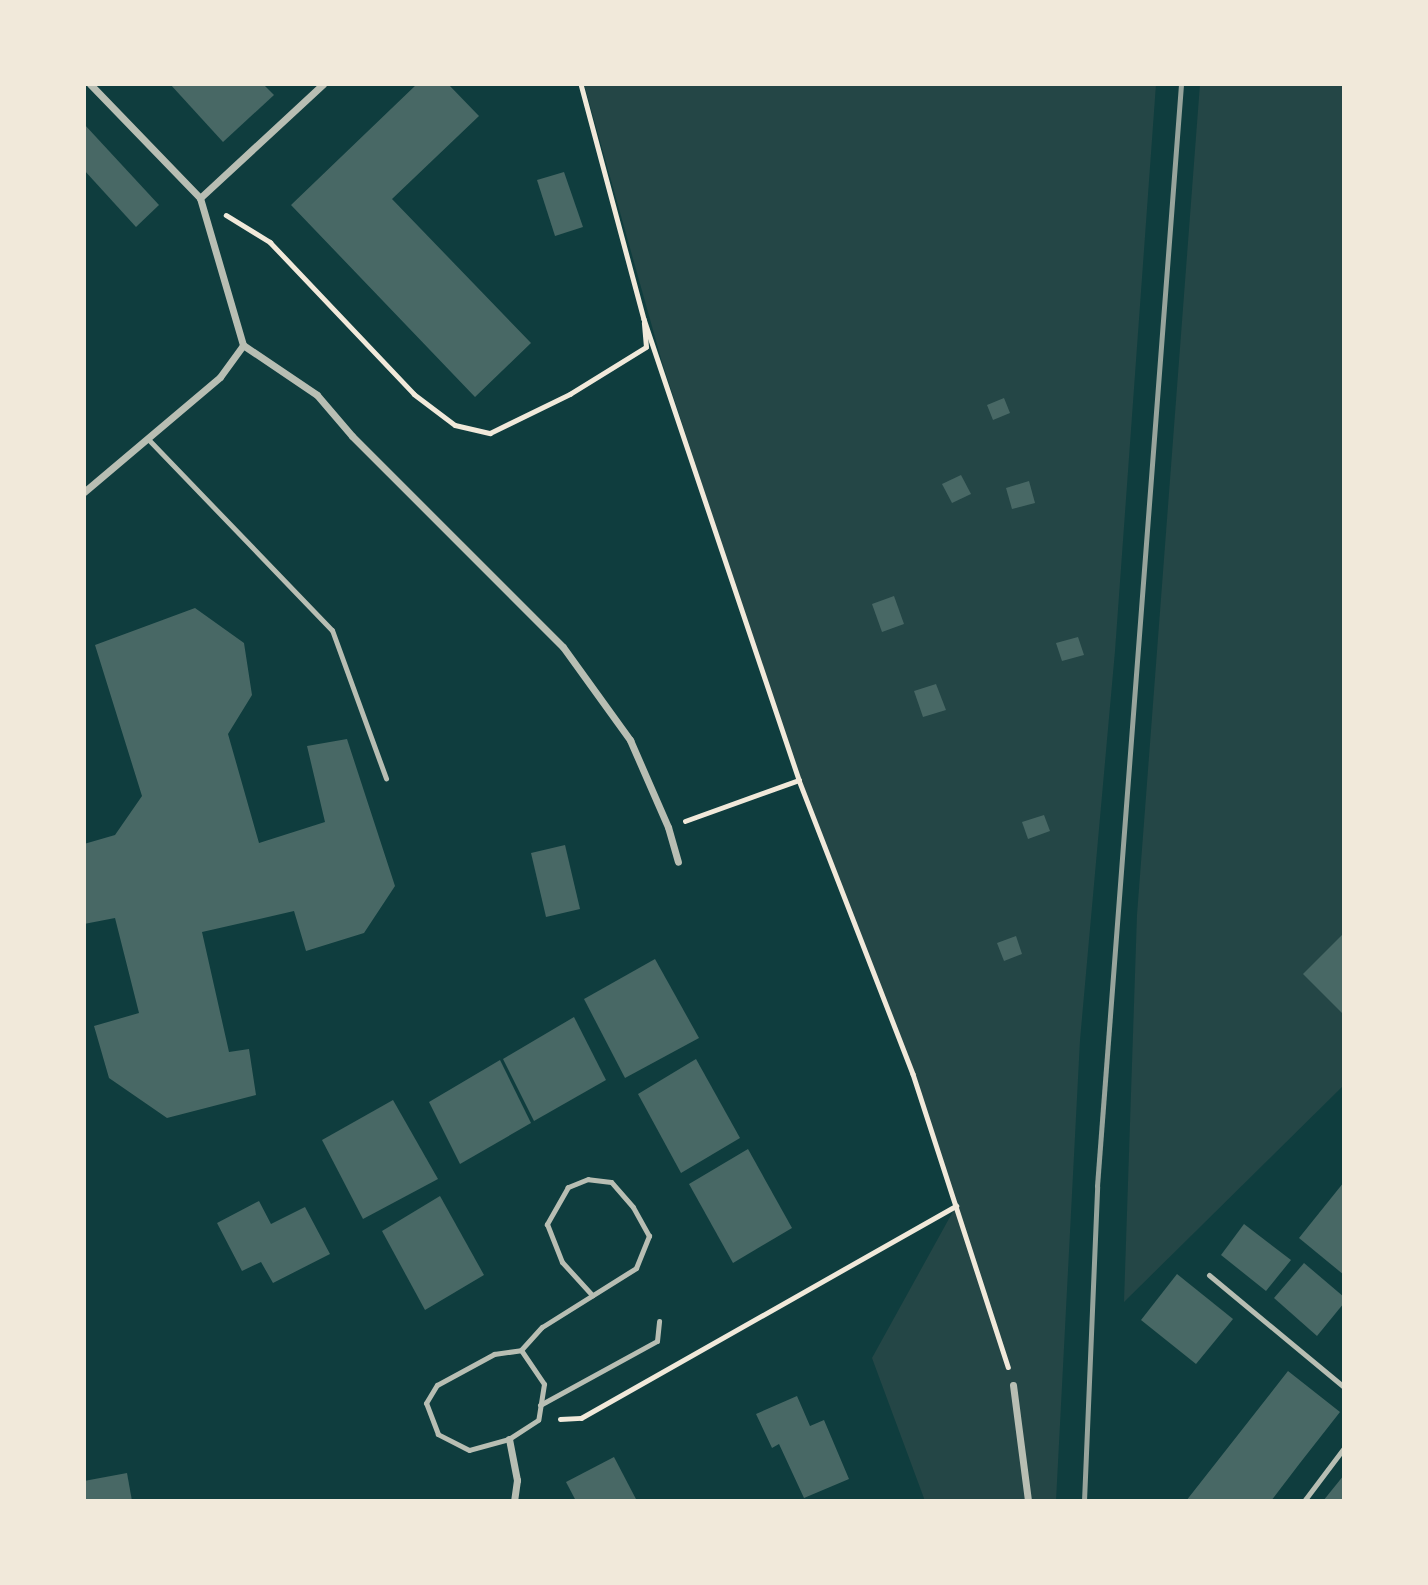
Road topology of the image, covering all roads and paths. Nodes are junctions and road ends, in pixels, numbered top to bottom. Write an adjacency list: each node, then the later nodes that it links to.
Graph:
1 (90, 84): 4 (street)
2 (580, 84): 5 (path)
3 (320, 85): 4 (street)
4 (200, 198): 5 (path); 6 (street)
5 (644, 319): 10 (path)
6 (243, 345): 7 (street); 11 (street)
7 (148, 439): 8 (street); 9 (lane)
8 (84, 492)
9 (386, 778)
10 (799, 780): 11 (path); 13 (path)
11 (668, 827): 12 (street)
12 (678, 862)
13 (956, 1206): 18 (path); 21 (path)
14 (1209, 1275): 19 (lane)
15 (592, 1295): 15 (lane); 17 (lane)
16 (659, 1321): 20 (lane)
17 (521, 1350): 20 (lane); 22 (lane)
18 (1013, 1385): 25 (street)
19 (1344, 1387)
20 (540, 1405): 21 (lane)
21 (538, 1420): 22 (lane)
22 (509, 1439): 24 (street)
23 (1344, 1448): 26 (lane)
24 (514, 1501)
25 (1028, 1501)
26 (1304, 1501)

